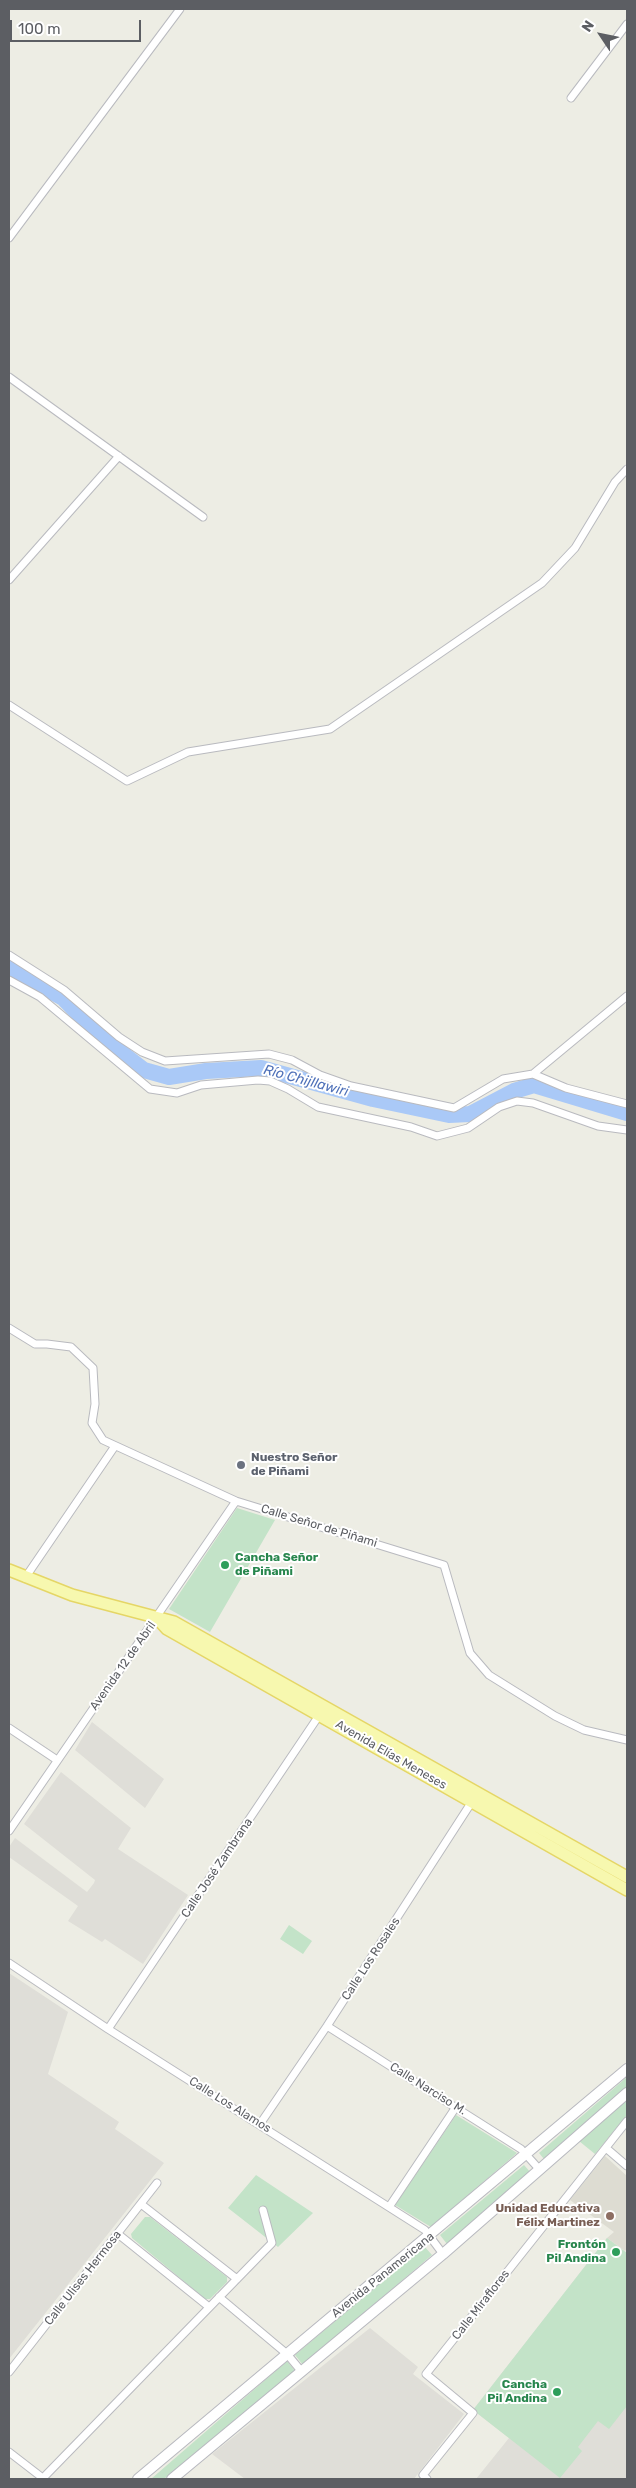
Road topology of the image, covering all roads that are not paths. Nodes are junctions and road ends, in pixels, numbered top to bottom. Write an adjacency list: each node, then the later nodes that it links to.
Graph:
1 (180, 9): 4 (street)
2 (627, 24): 3 (street)
3 (571, 98)
4 (9, 238)
5 (9, 377): 6 (street)
6 (119, 456): 8 (street); 9 (street)
7 (627, 470): 10 (street)
8 (203, 517)
9 (9, 580)
10 (9, 705)
11 (9, 954): 14 (street)
12 (9, 980): 16 (street)
13 (627, 996): 14 (street)
14 (533, 1074): 15 (street)
15 (627, 1104)
16 (627, 1130)
17 (9, 1328): 18 (street, Calle Señor de Piñami)
18 (115, 1446): 19 (street, Calle Señor de Piñami); 21 (street)
19 (236, 1501): 22 (street, Avenida 12 de Abril); 25 (street, Calle Señor de Piñami)
20 (9, 1570): 21 (main road, Avenida Elías Meneses)
21 (24, 1578): 22 (main road, Avenida Elías Meneses)
22 (157, 1618): 23 (main road, Avenida Elías Meneses); 26 (street, Avenida 12 de Abril)
23 (322, 1710): 27 (main road, Avenida Elías Meneses); 33 (street, Calle José Zambrana)
24 (9, 1728): 26 (street)
25 (627, 1740)
26 (56, 1760): 28 (street, Avenida 12 de Abril)
27 (475, 1796): 29 (main road, Avenida Elías Meneses); 30 (main road, Avenida Elías Meneses); 32 (street, Calle Los Rosales)
28 (9, 1831)
29 (627, 1877)
30 (627, 1890)
31 (9, 1963): 33 (street, Calle Los Alamos)
32 (327, 2026): 36 (street, Calle Narciso M.); 38 (street, Calle Los Rosales)
33 (108, 2029): 38 (street, Calle Los Alamos)
34 (627, 2069): 40 (main road, Avenida Panamericana)
35 (627, 2093): 42 (main road, Avenida Panamericana)
36 (456, 2107): 40 (street, Calle Narciso M.); 45 (street)
37 (627, 2121): 39 (street, Calle Miraflores)
38 (260, 2124): 45 (street, Calle Los Alamos)
39 (606, 2148): 41 (street); 60 (street, Calle Miraflores)
40 (527, 2154): 42 (street, Calle Narciso M.); 48 (main road, Avenida Panamericana)
41 (627, 2166)
42 (540, 2170): 49 (main road, Avenida Panamericana)
43 (157, 2183): 44 (street, Calle Ulises Hermosa)
44 (141, 2204): 47 (street, Calle Ulises Hermosa); 50 (street)
45 (389, 2206): 48 (street, Calle Los Alamos)
46 (263, 2210): 50 (street)
47 (118, 2234): 52 (street); 54 (street, Calle Ulises Hermosa)
48 (430, 2237): 49 (street, Calle Los Alamos); 53 (main road, Avenida Panamericana)
49 (443, 2254): 55 (main road, Avenida Panamericana)
50 (237, 2279): 51 (street)
51 (219, 2297): 52 (street); 53 (street)
52 (209, 2308): 57 (street)
53 (287, 2354): 55 (street); 58 (main road, Avenida Panamericana)
54 (9, 2372)
55 (302, 2372): 59 (main road, Avenida Panamericana)
56 (9, 2452): 57 (street)
57 (43, 2479)
58 (138, 2479)
59 (172, 2479)
60 (427, 2479)

